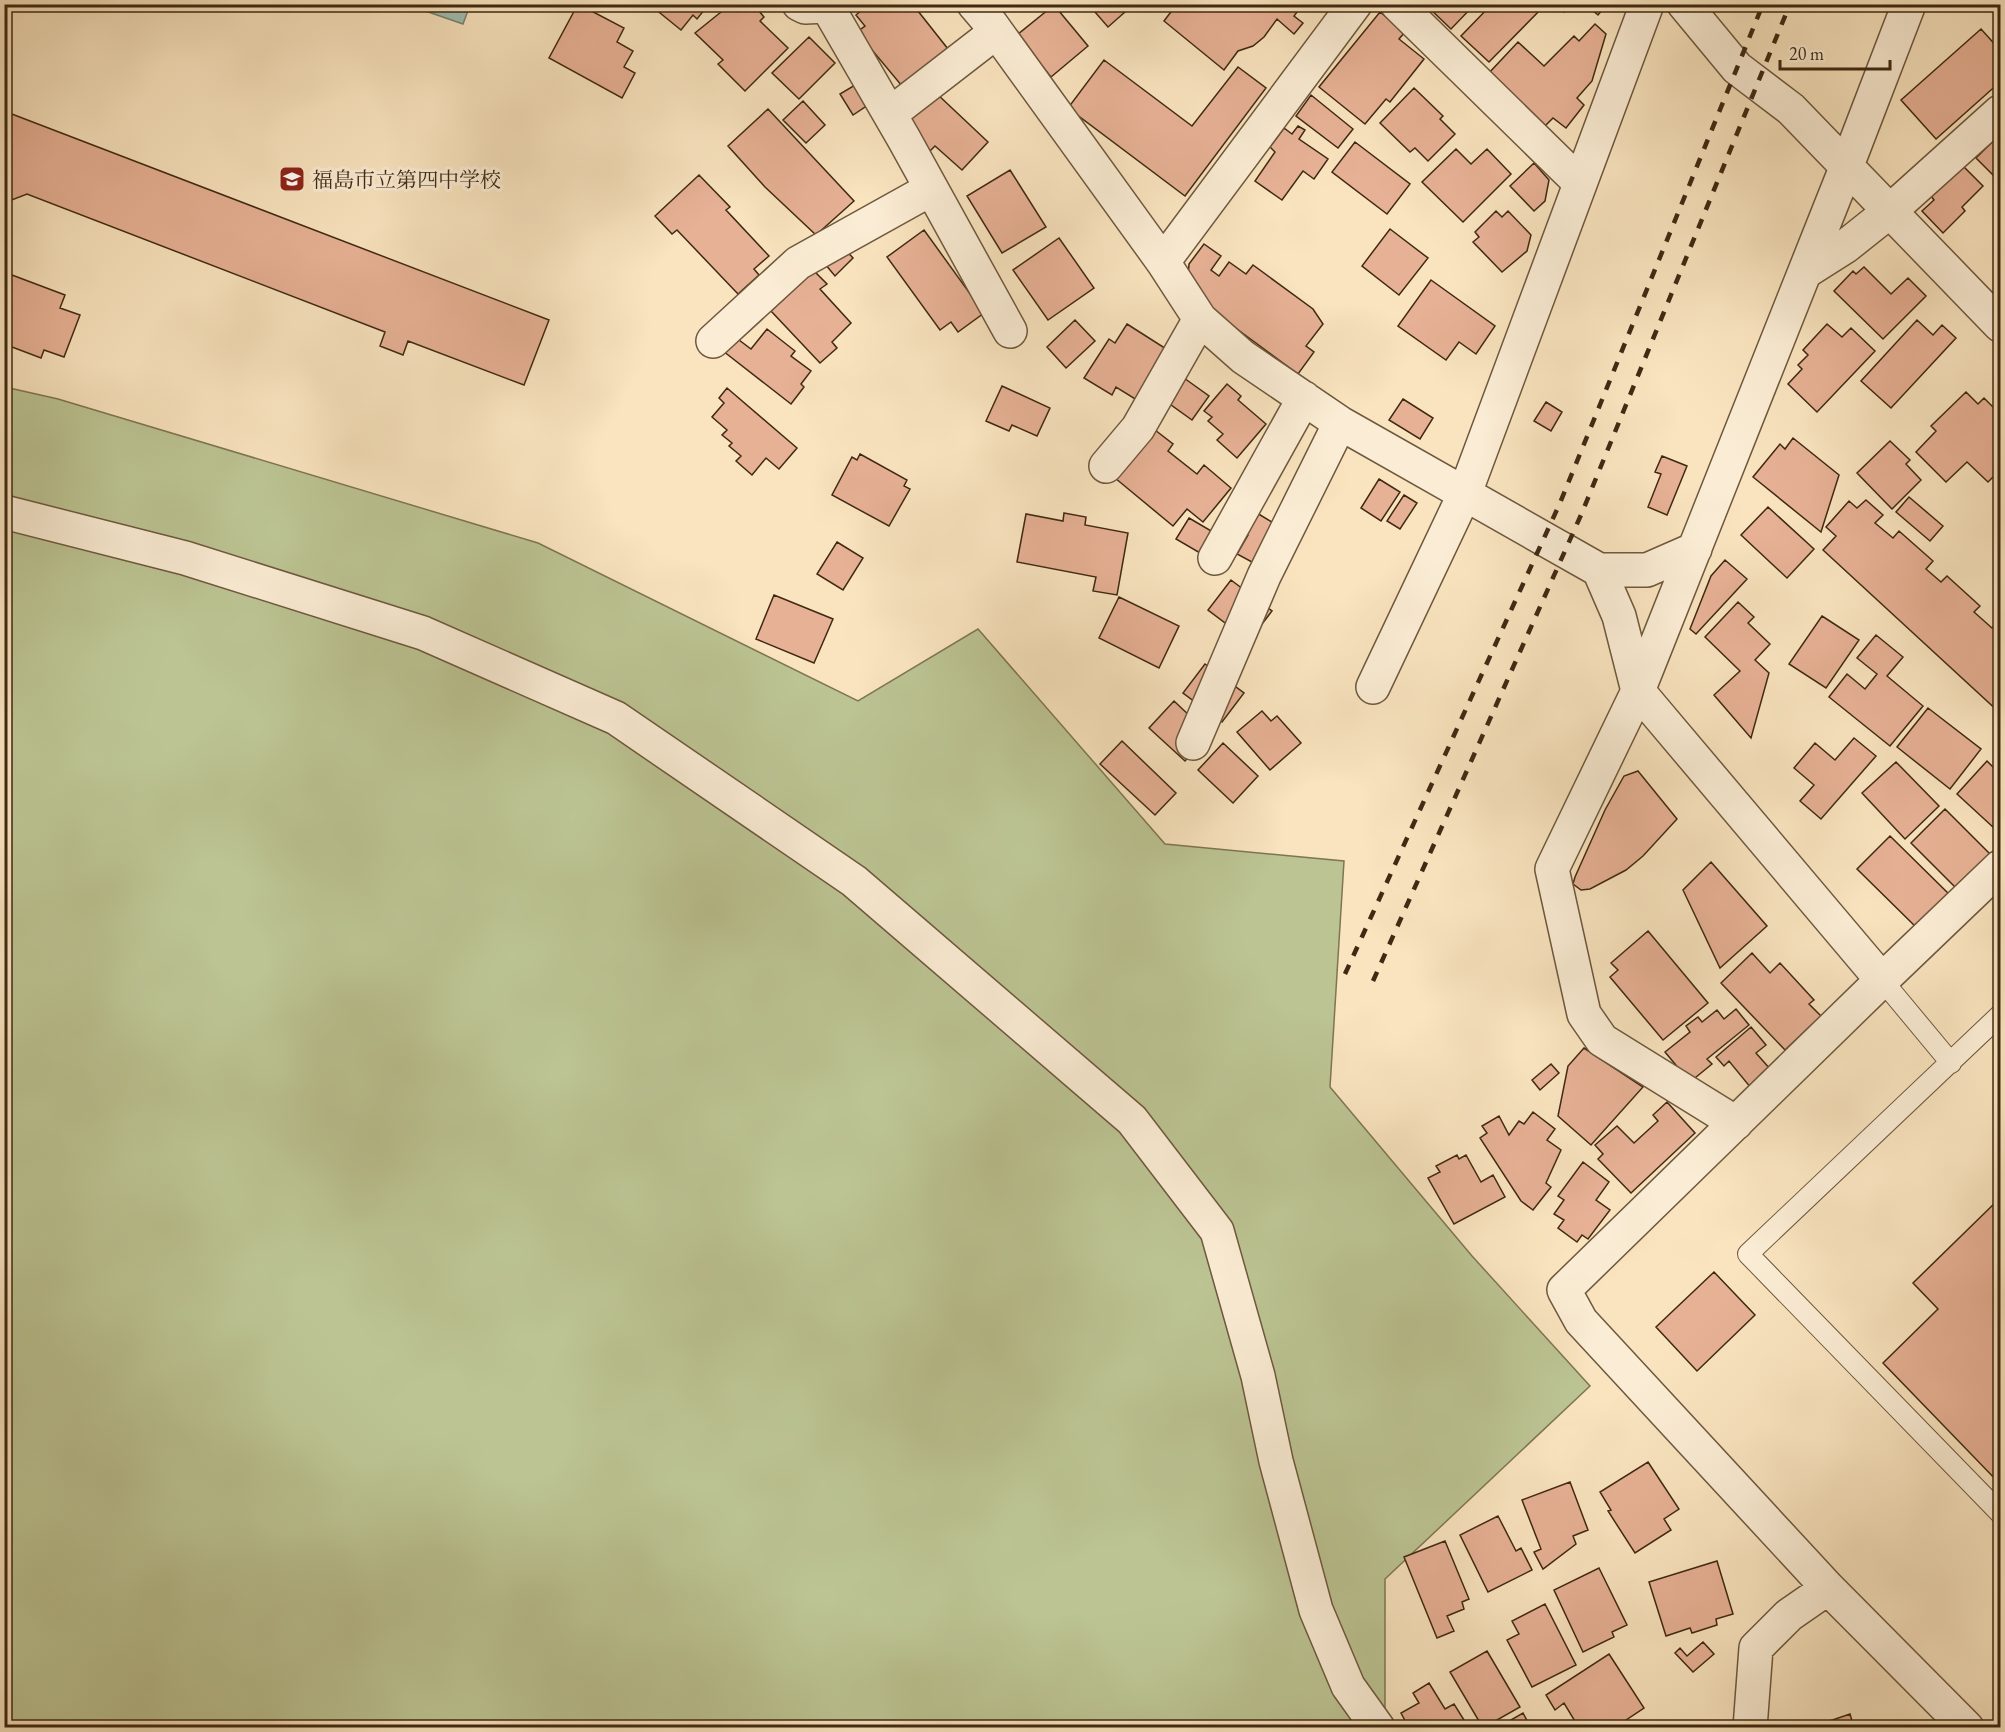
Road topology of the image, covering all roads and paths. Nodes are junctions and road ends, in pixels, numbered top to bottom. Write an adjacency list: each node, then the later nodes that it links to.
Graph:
1 (800, 4): 9 (street)
2 (1355, 4): 14 (street)
3 (1397, 4): 11 (street)
4 (1647, 4): 11 (street)
5 (1684, 4): 10 (street)
6 (1909, 4): 10 (street)
7 (992, 16): 9 (street); 14 (street)
8 (2001, 112): 13 (street)
9 (890, 114): 12 (street)
10 (1846, 168): 13 (street); 15 (street)
11 (1580, 183): 23 (street)
12 (931, 189): 18 (street); 19 (street)
13 (1890, 211): 15 (street); 17 (street)
14 (1163, 262): 16 (street)
15 (1805, 272): 25 (street)
16 (1200, 319): 20 (street); 22 (street)
17 (2001, 325)
18 (1010, 331)
19 (712, 340)
20 (1304, 398): 21 (street); 26 (street)
21 (1340, 423): 23 (street); 30 (street)
22 (1106, 466)
23 (1464, 493): 27 (street); 28 (street)
24 (4, 512): 38 (street)
25 (1695, 549): 27 (street); 29 (street)
26 (1215, 558)
27 (1599, 570): 29 (street)
28 (1373, 687)
29 (1638, 691): 32 (street); 35 (street)
30 (1193, 743)
31 (2001, 867): 32 (street)
32 (1882, 980): 34 (lane); 35 (street)
33 (2001, 1016): 34 (lane)
34 (1950, 1063): 36 (lane)
35 (1736, 1123): 37 (street)
36 (2001, 1513)
37 (1828, 1588): 39 (street); 40 (street)
38 (1378, 1728)
39 (1750, 1728)
40 (1967, 1728)

